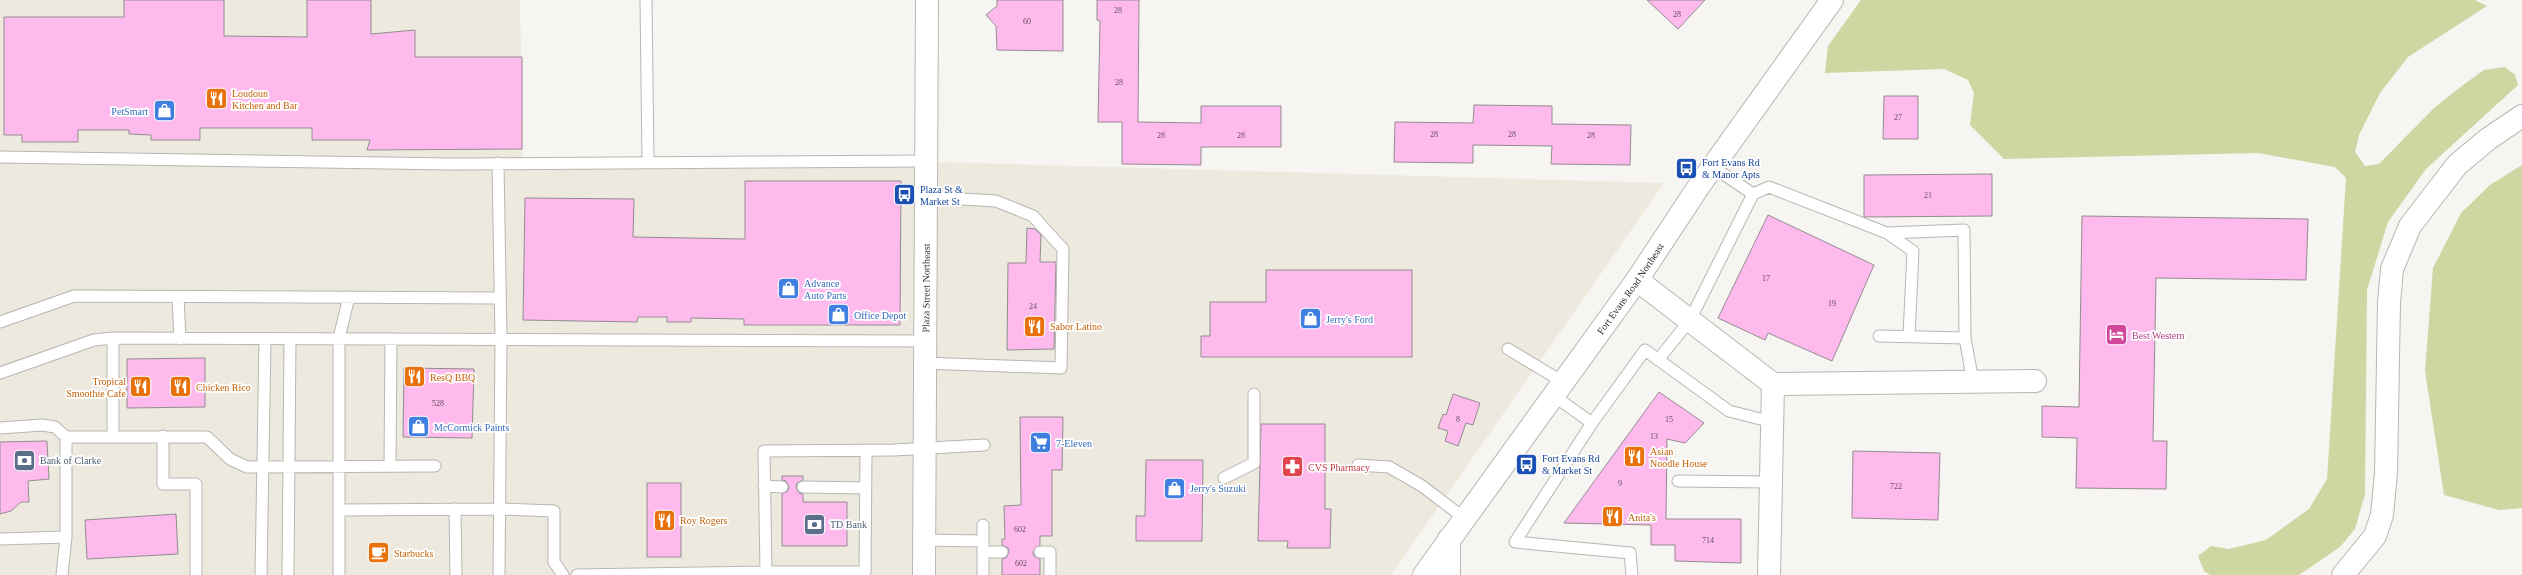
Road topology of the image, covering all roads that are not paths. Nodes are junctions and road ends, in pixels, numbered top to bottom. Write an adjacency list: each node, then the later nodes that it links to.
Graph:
1 (646, 0): 6 (lane)
2 (927, 0): 7 (main road, Plaza Street Northeast)
3 (1832, 0): 9 (main road, Fort Evans Road Northeast)
4 (2522, 116): 90 (main road)
5 (0, 157): 8 (lane)
6 (648, 161): 7 (lane); 8 (lane)
7 (927, 161): 11 (main road, Plaza Street Northeast)
8 (498, 163): 16 (lane)
9 (1713, 167): 10 (lane); 13 (main road, Fort Evans Road Northeast)
10 (1753, 194): 12 (lane); 17 (lane)
11 (927, 197): 29 (main road, Plaza Street Northeast); 32 (lane)
12 (1887, 233): 20 (lane); 23 (lane)
13 (1637, 280): 17 (main road); 37 (main road, Fort Evans Road Northeast)
14 (178, 297): 15 (lane); 18 (lane); 24 (lane)
15 (349, 297): 16 (lane); 22 (lane)
16 (500, 298): 27 (lane)
17 (1690, 320): 31 (lane); 36 (main road)
18 (0, 322)
19 (1879, 336): 20 (lane)
20 (1909, 336): 23 (lane)
21 (114, 338): 24 (lane); 33 (lane); 44 (lane)
22 (339, 338): 25 (lane); 26 (lane); 52 (lane)
23 (1965, 338): 35 (lane)
24 (180, 339): 28 (lane)
25 (290, 339): 28 (lane); 51 (lane)
26 (391, 339): 27 (lane); 49 (lane)
27 (501, 339): 29 (lane); 62 (lane)
28 (265, 340): 53 (lane)
29 (925, 341): 32 (main road, Plaza Street Northeast)
30 (1508, 349): 37 (lane)
31 (1658, 360): 39 (lane); 40 (lane)
32 (924, 363): 46 (main road, Plaza Street Northeast)
33 (0, 373)
34 (2035, 381): 35 (main road)
35 (1973, 382): 36 (main road)
36 (1773, 384): 39 (main road)
37 (1558, 389): 40 (lane); 64 (main road, Fort Evans Road Northeast)
38 (1254, 394): 54 (lane)
39 (1772, 422): 56 (main road)
40 (1592, 423): 88 (lane)
41 (0, 428): 43 (lane)
42 (163, 436): 44 (lane); 53 (lane); 75 (lane)
43 (66, 437): 44 (lane); 66 (lane)
44 (114, 437)
45 (984, 445): 46 (lane)
46 (926, 449): 47 (lane); 69 (main road, Plaza Street Northeast)
47 (866, 451): 57 (lane); 60 (lane)
48 (1358, 465): 64 (lane)
49 (390, 466): 50 (lane); 52 (lane)
50 (435, 466)
51 (288, 467): 52 (lane); 53 (lane); 77 (lane)
52 (339, 467): 63 (lane)
53 (264, 468): 76 (lane)
54 (1224, 478)
55 (1678, 481): 56 (lane)
56 (1771, 482): 89 (main road)
57 (764, 486): 58 (lane); 73 (lane)
58 (782, 487)
59 (803, 487): 60 (lane)
60 (866, 488): 73 (lane)
61 (455, 509): 62 (lane); 63 (lane); 79 (lane)
62 (500, 509): 80 (lane); 81 (lane)
63 (339, 510): 78 (lane)
64 (1464, 518): 68 (main road, Fort Evans Road Northeast)
65 (983, 525): 70 (lane)
66 (66, 536): 67 (lane); 74 (lane)
67 (0, 539)
68 (1449, 539): 86 (main road, Fort Evans Road Northeast); 87 (main road)
69 (925, 540): 70 (lane); 83 (main road, Plaza Street Northeast)
70 (983, 546): 71 (lane); 84 (lane)
71 (1002, 552)
72 (1040, 552): 85 (lane)
73 (766, 572): 82 (lane)
74 (62, 575)
75 (196, 575)
76 (261, 575)
77 (288, 575)
78 (339, 575)
79 (456, 575)
80 (499, 575)
81 (563, 575)
82 (577, 575)
83 (924, 575)
84 (983, 575)
85 (1050, 575)
86 (1424, 575)
87 (1449, 575)
88 (1632, 575)
89 (1769, 575)
90 (2343, 575)

